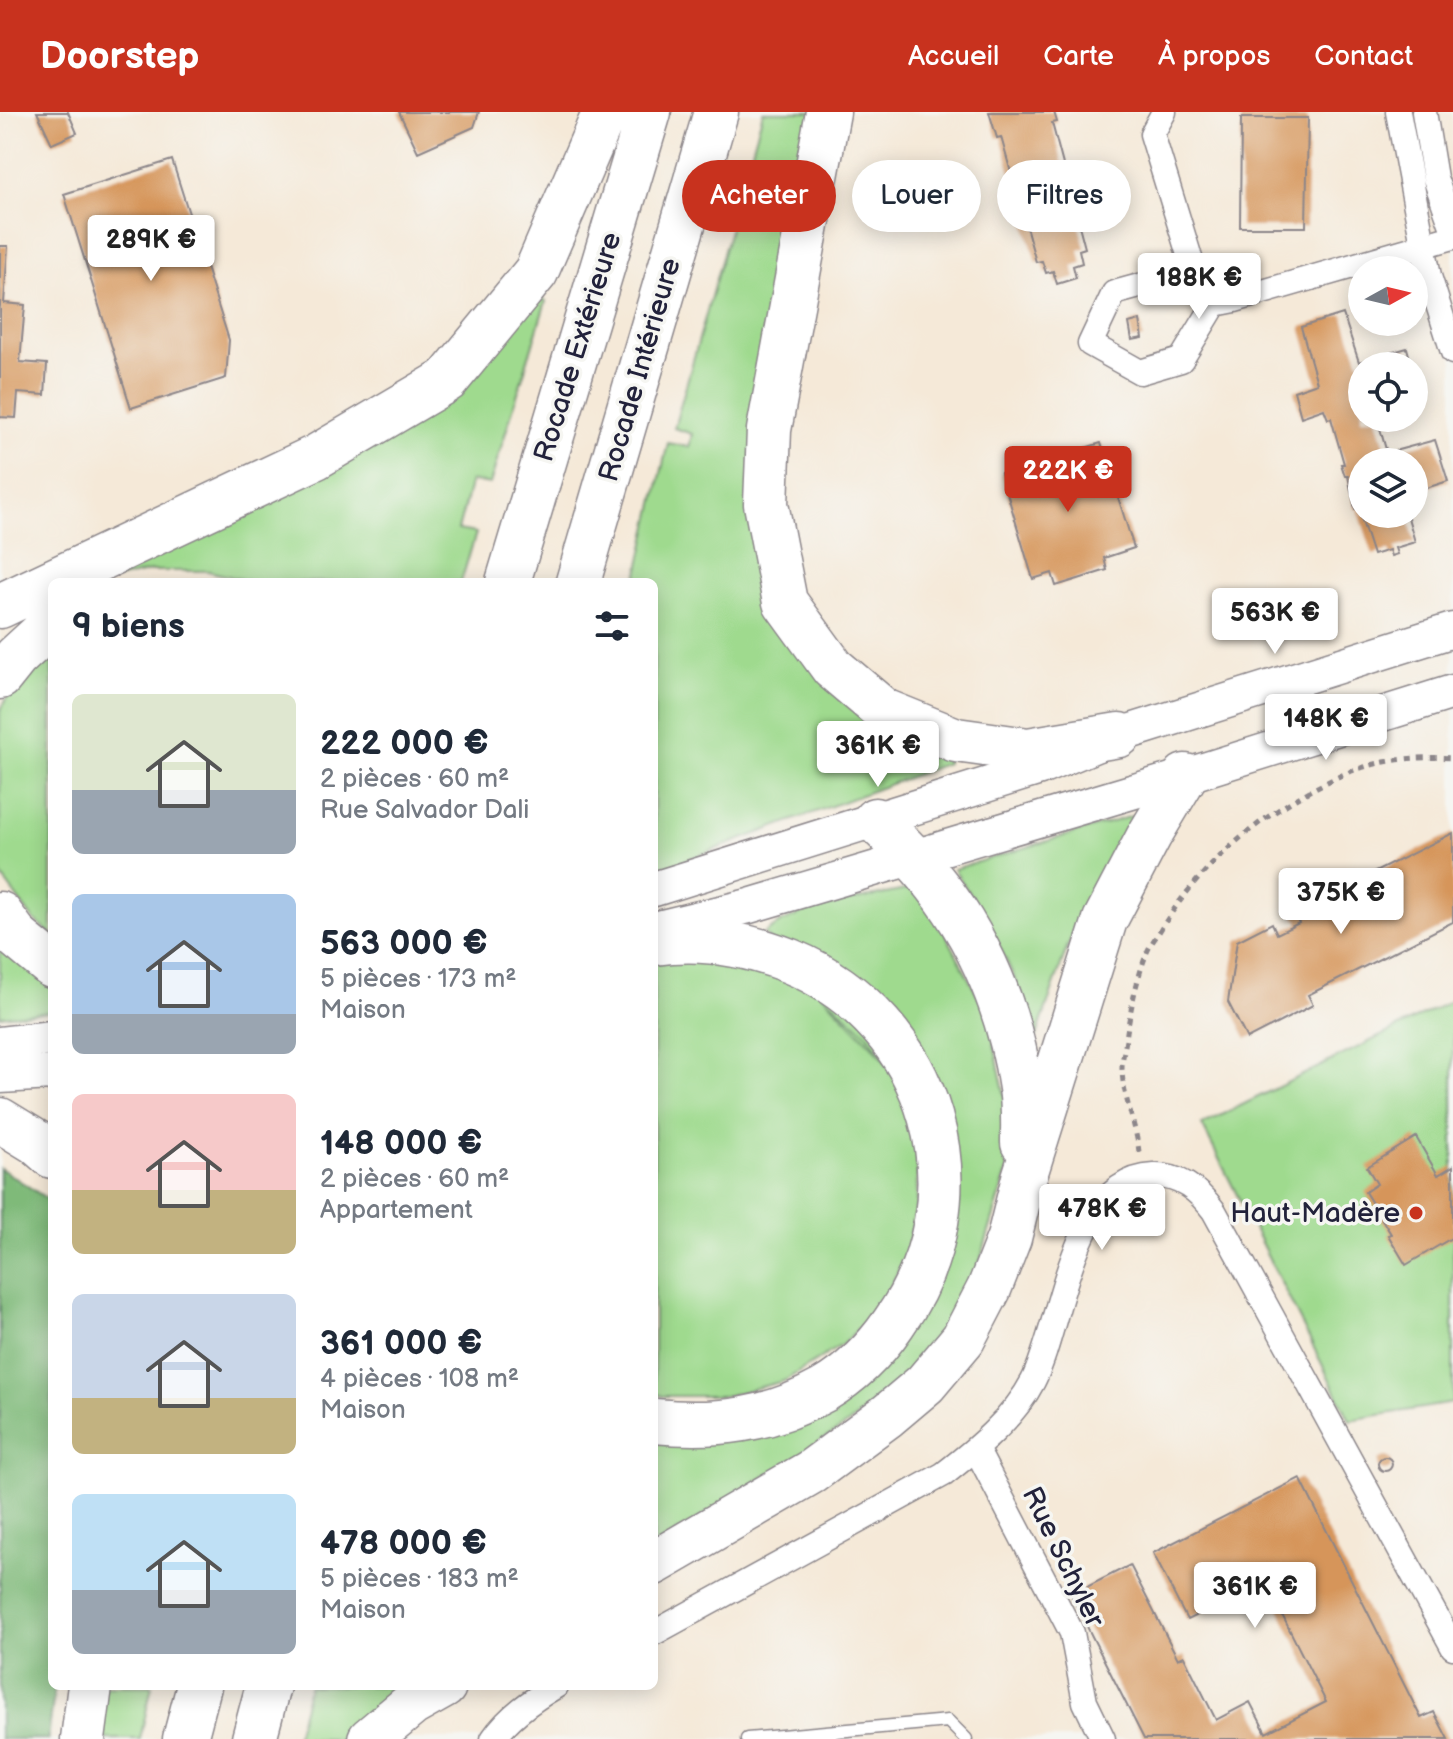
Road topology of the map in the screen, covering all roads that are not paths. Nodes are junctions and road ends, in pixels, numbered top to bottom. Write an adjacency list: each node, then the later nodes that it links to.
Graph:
1 (605, 112): 14 (highway)
2 (649, 112): 15 (highway, Rocade Extérieure)
3 (716, 112): 16 (highway, Rocade Intérieure)
4 (828, 112): 23 (highway)
5 (1164, 112): 11 (street)
6 (1398, 112): 10 (street)
7 (1424, 112): 8 (street)
8 (1453, 229)
9 (1453, 237): 10 (street)
10 (1423, 246): 12 (street); 13 (street)
11 (1194, 271): 12 (street); 12 (street)
12 (1215, 304)
13 (1453, 352)
14 (59, 578)
15 (509, 578)
16 (579, 578)
17 (48, 583): 18 (highway)
18 (0, 606)
19 (48, 628): 21 (highway)
20 (1453, 630): 23 (main road)
21 (0, 677)
22 (1453, 692): 24 (main road)
23 (1119, 735): 25 (main road)
24 (1185, 776): 26 (main road); 38 (highway)
25 (875, 820): 26 (highway); 27 (main road)
26 (913, 857): 29 (main road); 38 (highway)
27 (658, 888)
28 (0, 914): 31 (highway)
29 (658, 928)
30 (658, 942): 39 (highway)
31 (48, 963)
32 (48, 1038): 33 (main road)
33 (0, 1044)
34 (48, 1073): 35 (main road)
35 (0, 1076)
36 (0, 1120): 37 (highway)
37 (48, 1152)
38 (1024, 1178): 41 (highway)
39 (658, 1421)
40 (976, 1449): 42 (street); 43 (street); 56 (street, Rue Schyler)
41 (658, 1561)
42 (658, 1631)
43 (1453, 1647)
44 (89, 1690): 49 (highway)
45 (195, 1690): 50 (highway)
46 (267, 1690): 51 (highway)
47 (437, 1690): 52 (highway)
48 (549, 1690): 53 (street)
49 (83, 1739)
50 (184, 1739)
51 (254, 1739)
52 (370, 1739)
53 (493, 1739)
54 (747, 1739): 55 (lane)
55 (966, 1739)
56 (1103, 1739)

